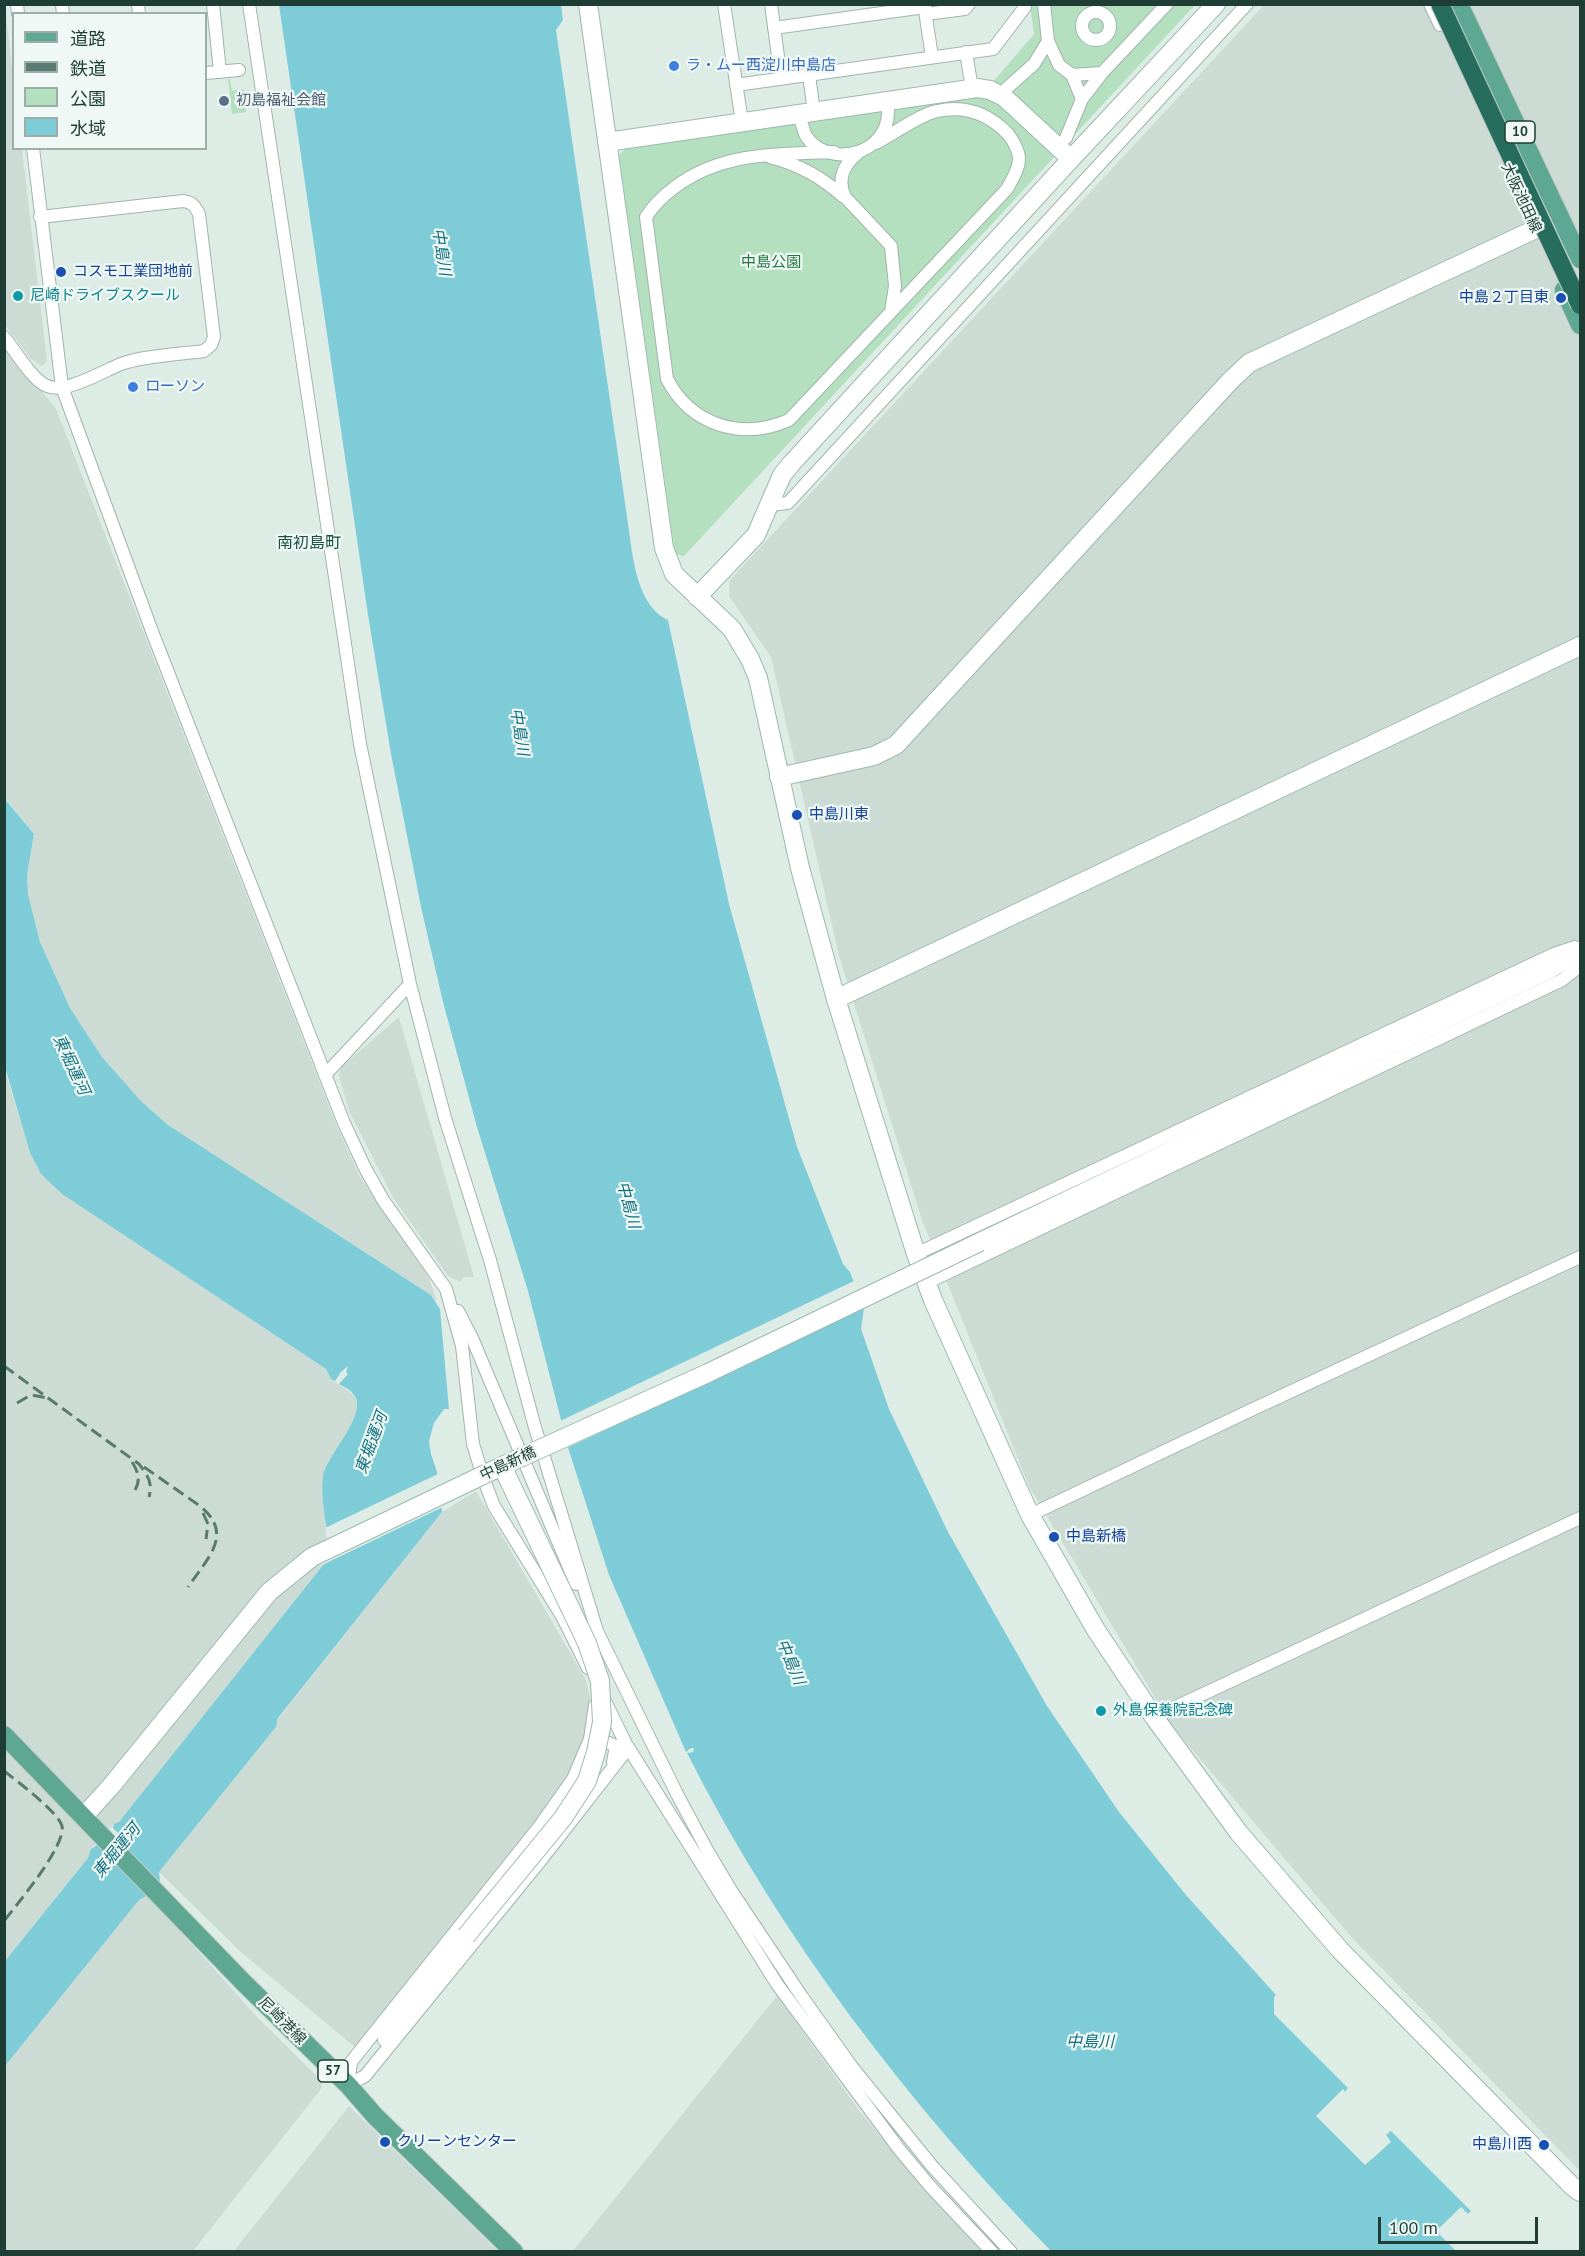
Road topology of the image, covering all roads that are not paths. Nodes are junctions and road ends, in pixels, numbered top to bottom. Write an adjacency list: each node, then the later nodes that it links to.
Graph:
1 (249, 4): 65 (street)
2 (588, 4): 38 (street)
3 (724, 4): 30 (street)
4 (771, 4): 17 (street)
5 (969, 4): 15 (street)
6 (1025, 4): 19 (street)
7 (1044, 4): 18 (street)
8 (1167, 4): 26 (street)
9 (1216, 4): 44 (street)
10 (1247, 4): 56 (street)
11 (1432, 4): 48 (main road, 大阪池田線 / 10)
12 (1440, 4): 51 (highway, bridge)
13 (1453, 4): 50 (highway)
14 (1460, 4): 47 (main road, 大阪池田線 / 10)
15 (925, 9): 17 (street); 20 (street)
16 (211, 12): 24 (street)
17 (774, 28): 29 (street)
18 (1048, 41): 21 (street); 22 (street)
19 (966, 52): 20 (street); 32 (street)
20 (932, 57): 27 (street)
21 (1034, 64): 22 (street); 31 (street)
22 (1059, 65): 28 (street)
23 (238, 70): 24 (street)
24 (220, 72): 25 (street)
25 (207, 73)
26 (1102, 73): 28 (street); 33 (street)
27 (809, 75): 29 (street); 35 (street)
28 (1072, 75): 33 (street)
29 (781, 78): 30 (street)
30 (736, 85): 36 (street)
31 (1007, 88)
32 (972, 89): 35 (street); 44 (street)
33 (1082, 99): 37 (street)
34 (888, 109): 39 (street)
35 (808, 117): 36 (street); 41 (street)
36 (742, 122): 38 (street)
37 (1066, 138)
38 (607, 142): 57 (street)
39 (876, 143): 42 (street); 52 (street)
40 (33, 150): 46 (street)
41 (834, 152): 42 (street); 43 (street)
42 (857, 154): 45 (street)
43 (763, 156): 45 (street); 52 (street)
44 (1071, 159): 56 (street)
45 (845, 197): 52 (street)
46 (40, 217): 55 (street); 55 (street)
47 (1561, 218): 48 (street); 49 (main road, 大阪池田線 / 10)
48 (1536, 230): 53 (main road, 大阪池田線 / 10); 59 (street)
49 (1581, 259)
50 (1581, 279)
51 (1581, 304)
52 (891, 312)
53 (1581, 325)
54 (4, 337): 55 (street)
55 (62, 387): 67 (street)
56 (768, 506): 57 (street)
57 (697, 597): 59 (street)
58 (1581, 646): 66 (street)
59 (779, 777): 66 (street)
60 (1581, 946): 68 (street)
61 (1581, 951): 64 (street)
62 (1581, 957): 64 (street)
63 (1581, 966): 70 (street)
64 (1548, 970): 72 (street, 中島新橋, bridge)
65 (410, 984): 67 (street); 75 (street)
66 (836, 999): 68 (street)
67 (326, 1075): 71 (street)
68 (916, 1254): 70 (street)
69 (1581, 1257): 73 (street)
70 (926, 1283): 73 (street)
71 (446, 1288): 75 (street); 76 (street)
72 (502, 1466): 82 (street, 中島新橋, bridge); 83 (street, bridge)
73 (1030, 1515): 77 (street)
74 (1581, 1518): 77 (street)
75 (597, 1631): 88 (street)
76 (592, 1676): 79 (street); 80 (street)
77 (1154, 1718): 85 (street)
78 (4, 1735): 82 (main road, 57)
79 (626, 1744): 81 (street); 87 (street)
80 (584, 1757): 81 (street); 84 (street)
81 (603, 1780): 84 (street)
82 (84, 1816): 84 (main road, 尼崎港線 / 57)
83 (466, 1936): 84 (street)
84 (348, 2085): 86 (main road, 尼崎港線 / 57)
85 (1581, 2192)
86 (514, 2252)
87 (992, 2252)
88 (1011, 2252)

